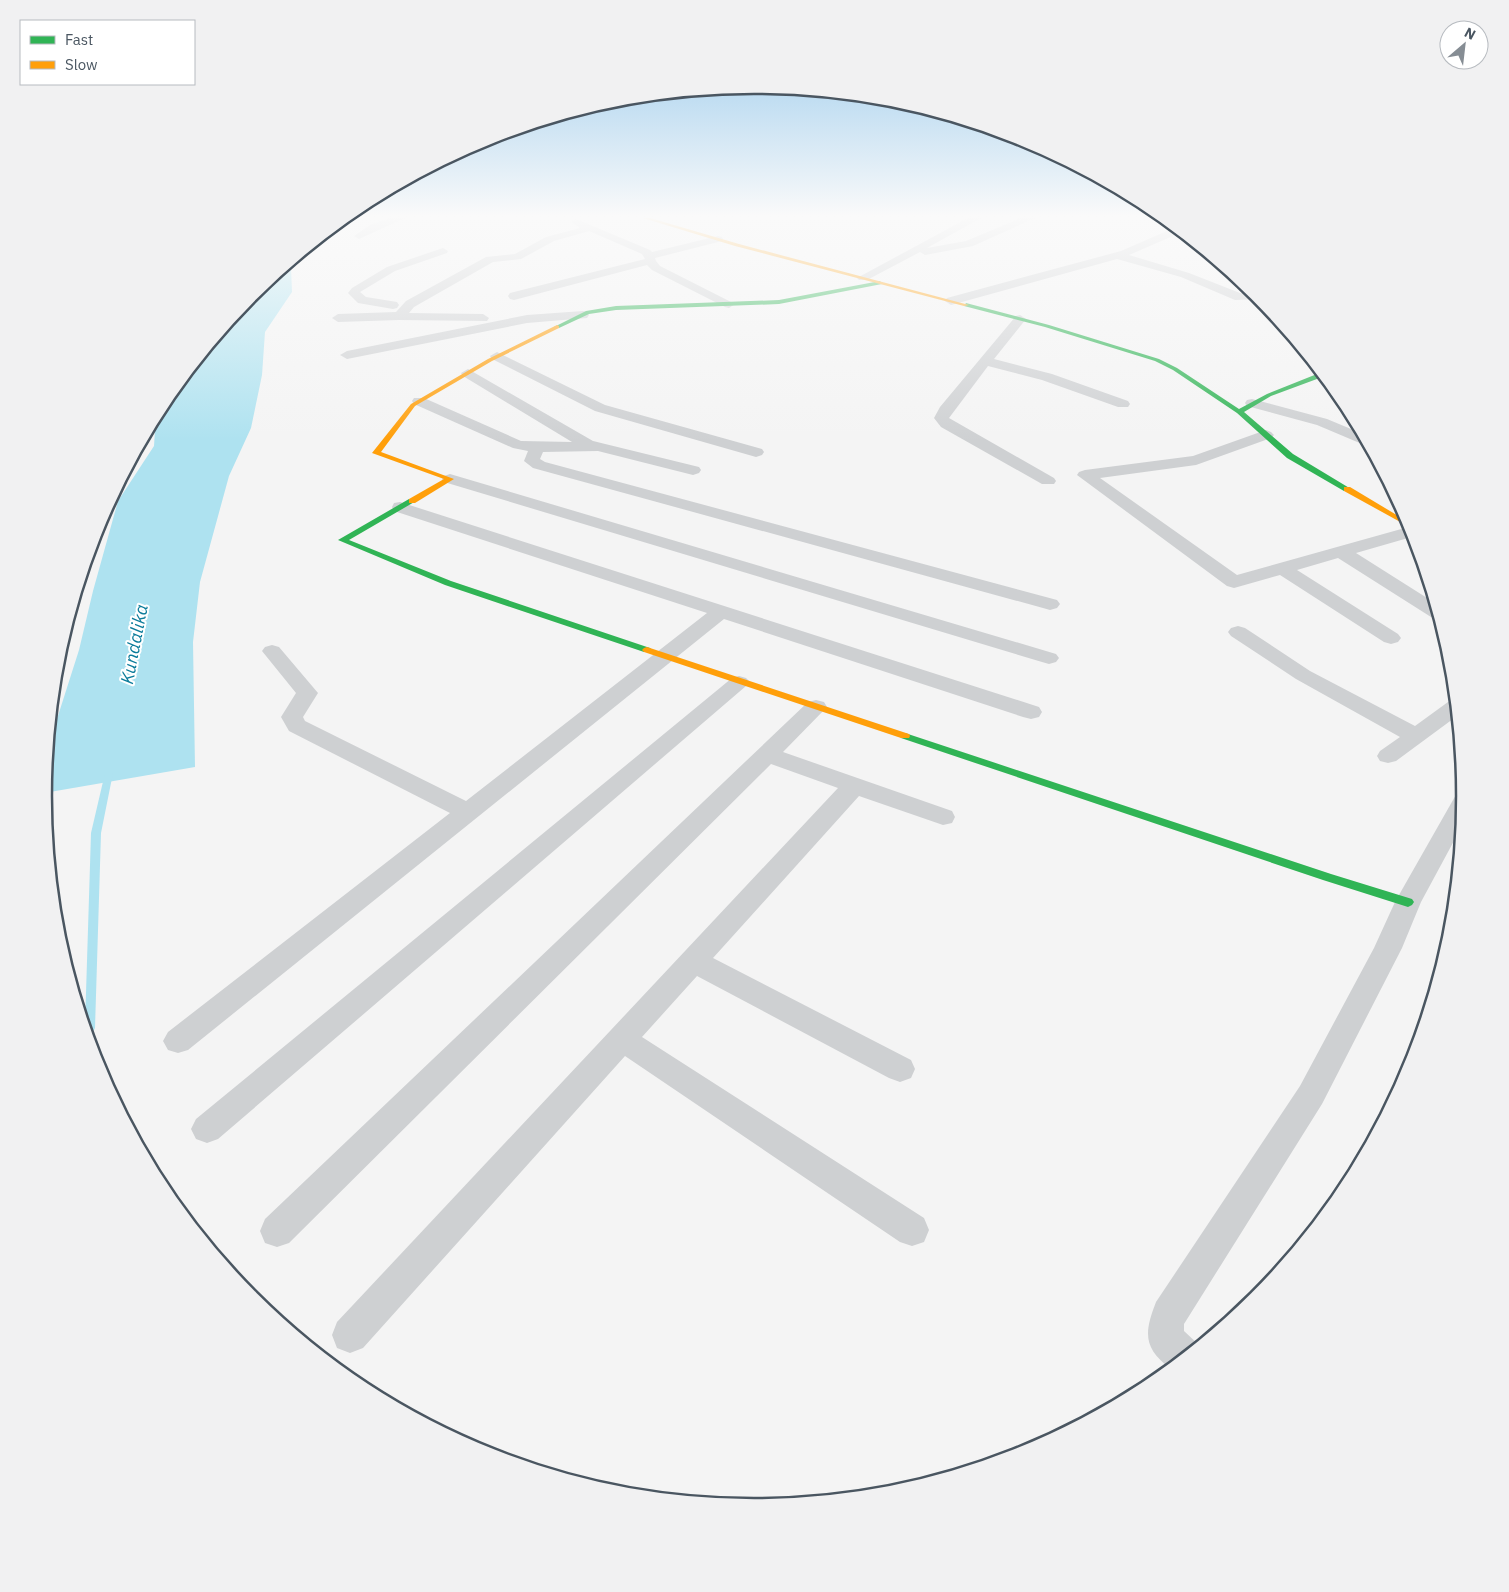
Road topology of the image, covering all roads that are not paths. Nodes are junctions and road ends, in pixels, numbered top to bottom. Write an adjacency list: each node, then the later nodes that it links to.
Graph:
1 (354, 292): 14 (street)
2 (434, 292): 14 (street)
3 (528, 292): 10 (street)
4 (570, 292): 15 (street)
5 (706, 292): 13 (street)
6 (831, 292): 13 (street)
7 (917, 292): 12 (street)
8 (975, 292): 12 (street)
9 (1228, 292): 11 (street)
10 (514, 296)
11 (1247, 297)
12 (946, 300): 18 (street)
13 (730, 304): 15 (street)
14 (403, 311): 16 (street); 17 (street)
15 (588, 313): 17 (street); 20 (street)
16 (338, 318)
17 (527, 319): 19 (street)
18 (1020, 319): 21 (street); 27 (street)
19 (347, 355)
20 (497, 356): 22 (street); 32 (street)
21 (985, 361): 26 (street); 35 (street)
22 (468, 373): 24 (street); 30 (street)
23 (1316, 376): 25 (street)
24 (419, 402): 31 (street); 34 (street)
25 (1252, 403): 27 (street); 29 (street)
26 (1123, 404)
27 (1239, 412): 28 (street)
28 (1266, 435): 37 (street); 40 (street)
29 (1357, 436)
30 (588, 445): 31 (street); 33 (street)
31 (537, 448): 41 (street)
32 (756, 452)
33 (692, 470)
34 (450, 479): 36 (street); 48 (street)
35 (1048, 481)
36 (400, 507): 43 (street); 47 (street)
37 (1400, 522)
38 (1405, 532): 39 (street)
39 (1340, 552): 40 (street); 42 (street)
40 (1282, 568): 45 (street)
41 (1050, 604)
42 (1431, 609)
43 (722, 612): 47 (street); 52 (street)
44 (1238, 632): 53 (street)
45 (1391, 638)
46 (272, 651): 57 (street)
47 (665, 657): 49 (street); 57 (street)
48 (1049, 658)
49 (739, 682): 50 (street); 65 (street)
50 (816, 707): 54 (street); 60 (street)
51 (1451, 711): 53 (street)
52 (1031, 712)
53 (1416, 736): 55 (street)
54 (767, 755): 56 (street); 67 (street)
55 (1388, 756)
56 (854, 786): 59 (street); 61 (street)
57 (468, 812): 63 (street)
58 (1456, 816): 60 (street)
59 (943, 817)
60 (1408, 902): 69 (street)
61 (694, 961): 62 (street); 64 (street)
62 (622, 1039): 66 (street); 68 (street)
63 (178, 1041)
64 (900, 1069)
65 (207, 1129)
66 (912, 1230)
67 (277, 1231)
68 (350, 1335)
69 (1181, 1354)

